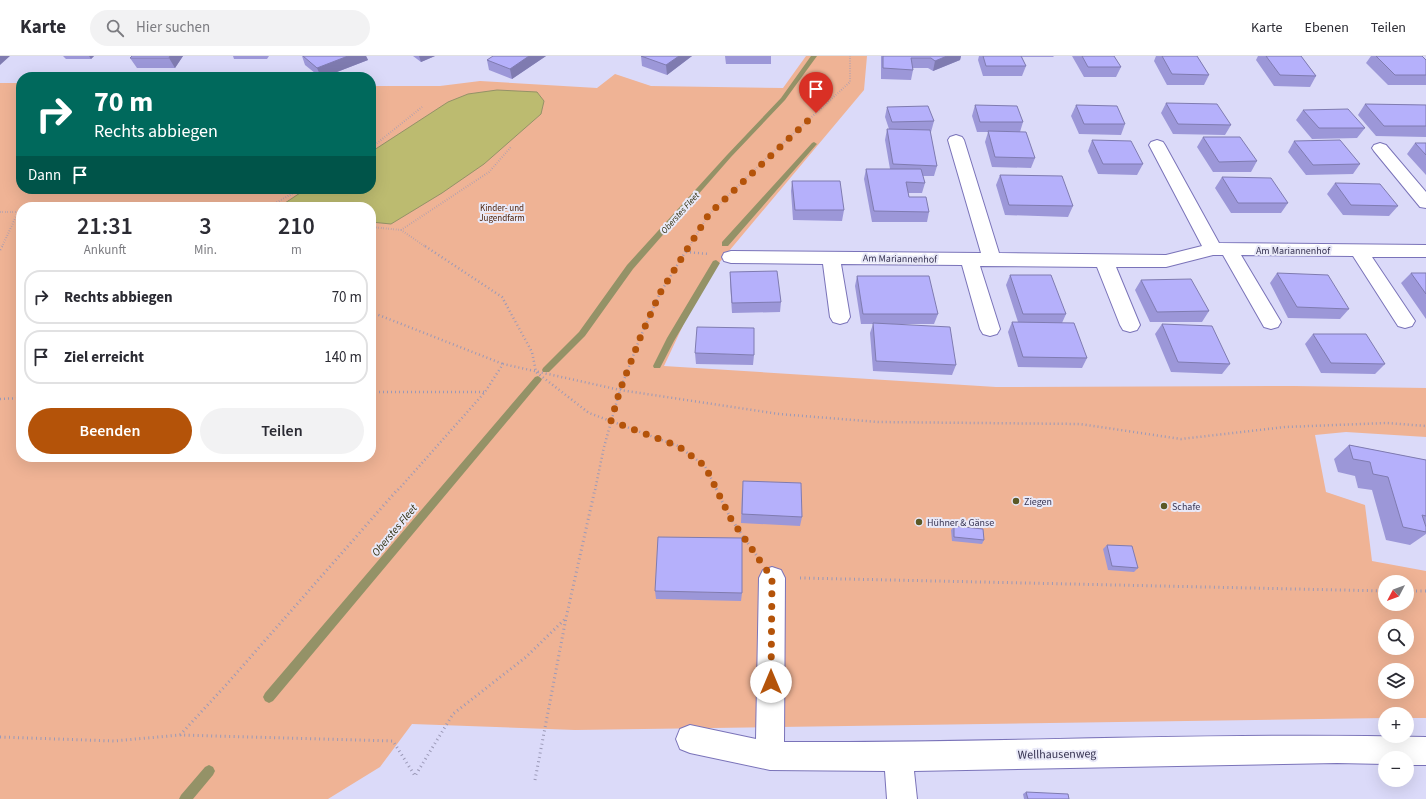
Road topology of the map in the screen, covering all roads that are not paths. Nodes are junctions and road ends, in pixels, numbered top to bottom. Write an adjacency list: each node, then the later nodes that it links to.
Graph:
1 (956, 140): 11 (street)
2 (1157, 145): 5 (street)
3 (1380, 148): 4 (street)
4 (1426, 203)
5 (1221, 249): 6 (street, Am Mariannenhof); 12 (street, Am Mariannenhof); 15 (street)
6 (1358, 250): 7 (street, Am Mariannenhof); 14 (street)
7 (1426, 251)
8 (731, 257): 9 (street, Am Mariannenhof)
9 (831, 258): 10 (street, Am Mariannenhof); 13 (street)
10 (969, 259): 11 (street, Am Mariannenhof); 17 (street)
11 (992, 259): 12 (street, Am Mariannenhof)
12 (1104, 260): 16 (street)
13 (840, 317)
14 (1404, 321)
15 (1271, 322)
16 (1130, 325)
17 (990, 329)
18 (772, 578): 21 (street)
19 (690, 739): 21 (street, Wellhausenweg)
20 (1426, 751): 22 (street, Wellhausenweg)
21 (770, 756): 22 (street, Wellhausenweg)
22 (898, 757): 23 (street)
23 (902, 799)

